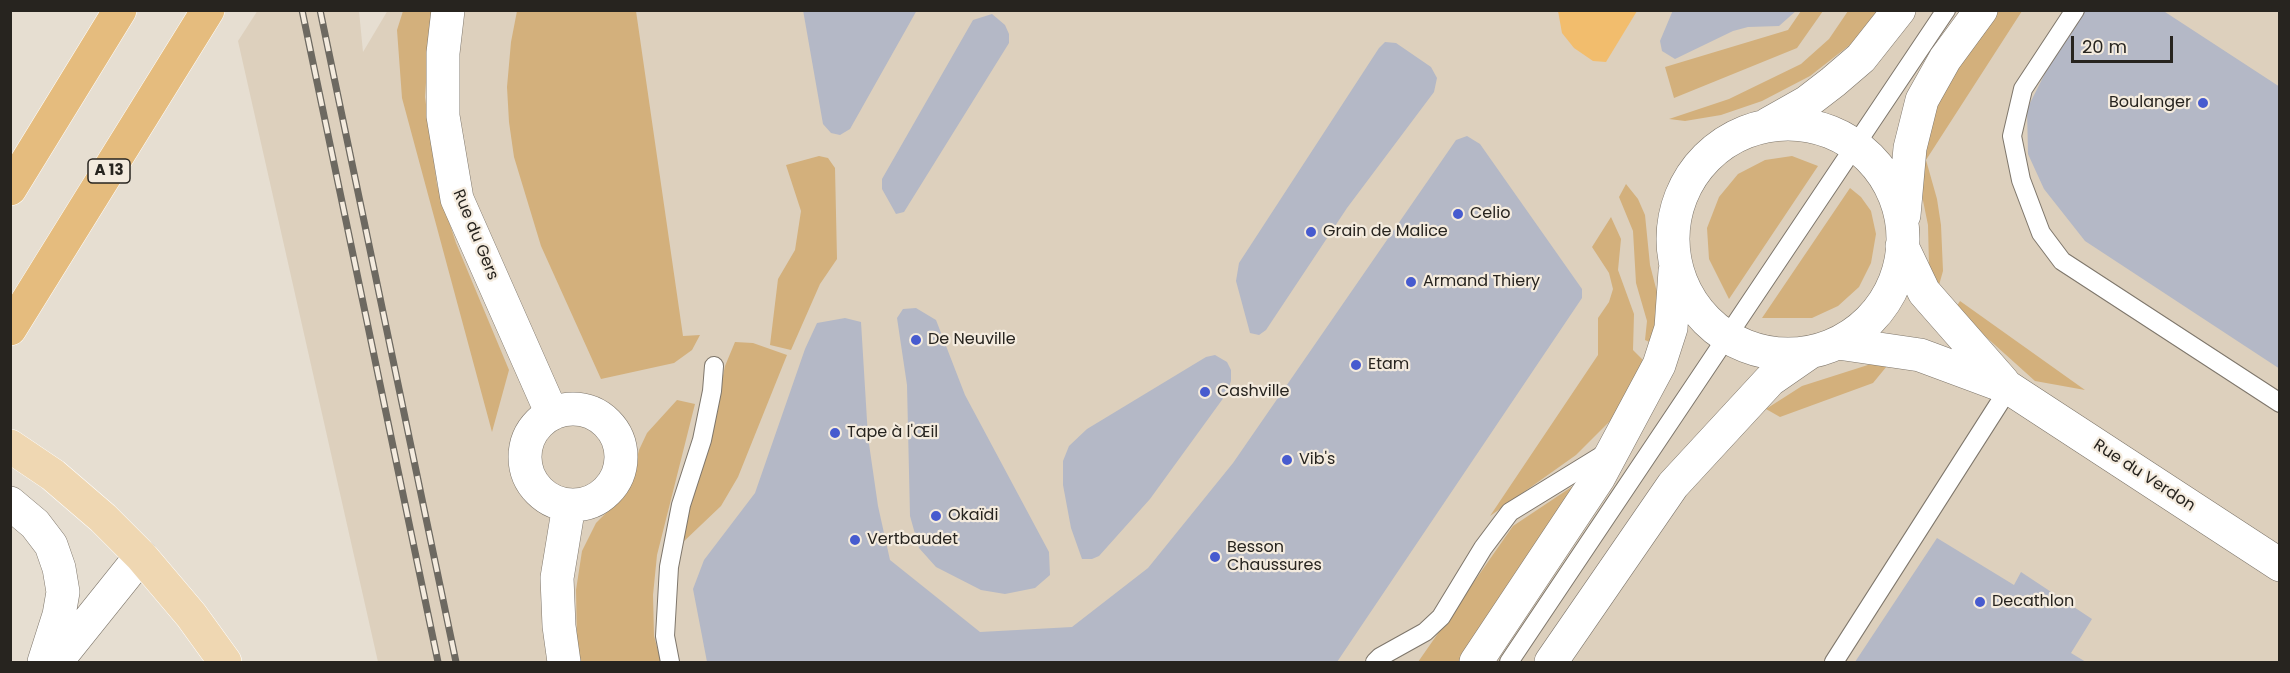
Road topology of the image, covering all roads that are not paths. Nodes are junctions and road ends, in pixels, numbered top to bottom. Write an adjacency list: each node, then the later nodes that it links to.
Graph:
1 (120, 10): 10 (highway)
2 (448, 10): 19 (street, Rue du Gers)
3 (1899, 10): 8 (street)
4 (1946, 10): 9 (lane)
5 (1981, 10): 11 (street)
6 (2075, 10): 18 (lane)
7 (208, 12): 13 (highway, A 13)
8 (1760, 128): 9 (street); 12 (street)
9 (1855, 146): 11 (street); 14 (lane)
10 (10, 189)
11 (1902, 239): 15 (street); 17 (street, Rue du Verdon)
12 (1675, 260): 14 (street); 21 (street)
13 (10, 329)
14 (1727, 338): 15 (street, Rue du Verdon); 33 (lane)
15 (1824, 348): 17 (street, Rue du Verdon); 34 (street)
16 (714, 366): 30 (lane)
17 (2009, 388): 25 (street, Rue du Verdon); 35 (lane)
18 (2280, 403)
19 (552, 414): 23 (street); 23 (street)
20 (10, 446): 24 (main road)
21 (1615, 447): 31 (lane); 32 (street)
22 (10, 502): 26 (street)
23 (569, 505): 29 (street)
24 (141, 556): 27 (street); 28 (main road)
25 (2280, 565)
26 (44, 663)
27 (56, 663)
28 (225, 663)
29 (564, 663)
30 (670, 663)
31 (1375, 663)
32 (1476, 663)
33 (1509, 663)
34 (1551, 663)
35 (1834, 663)

